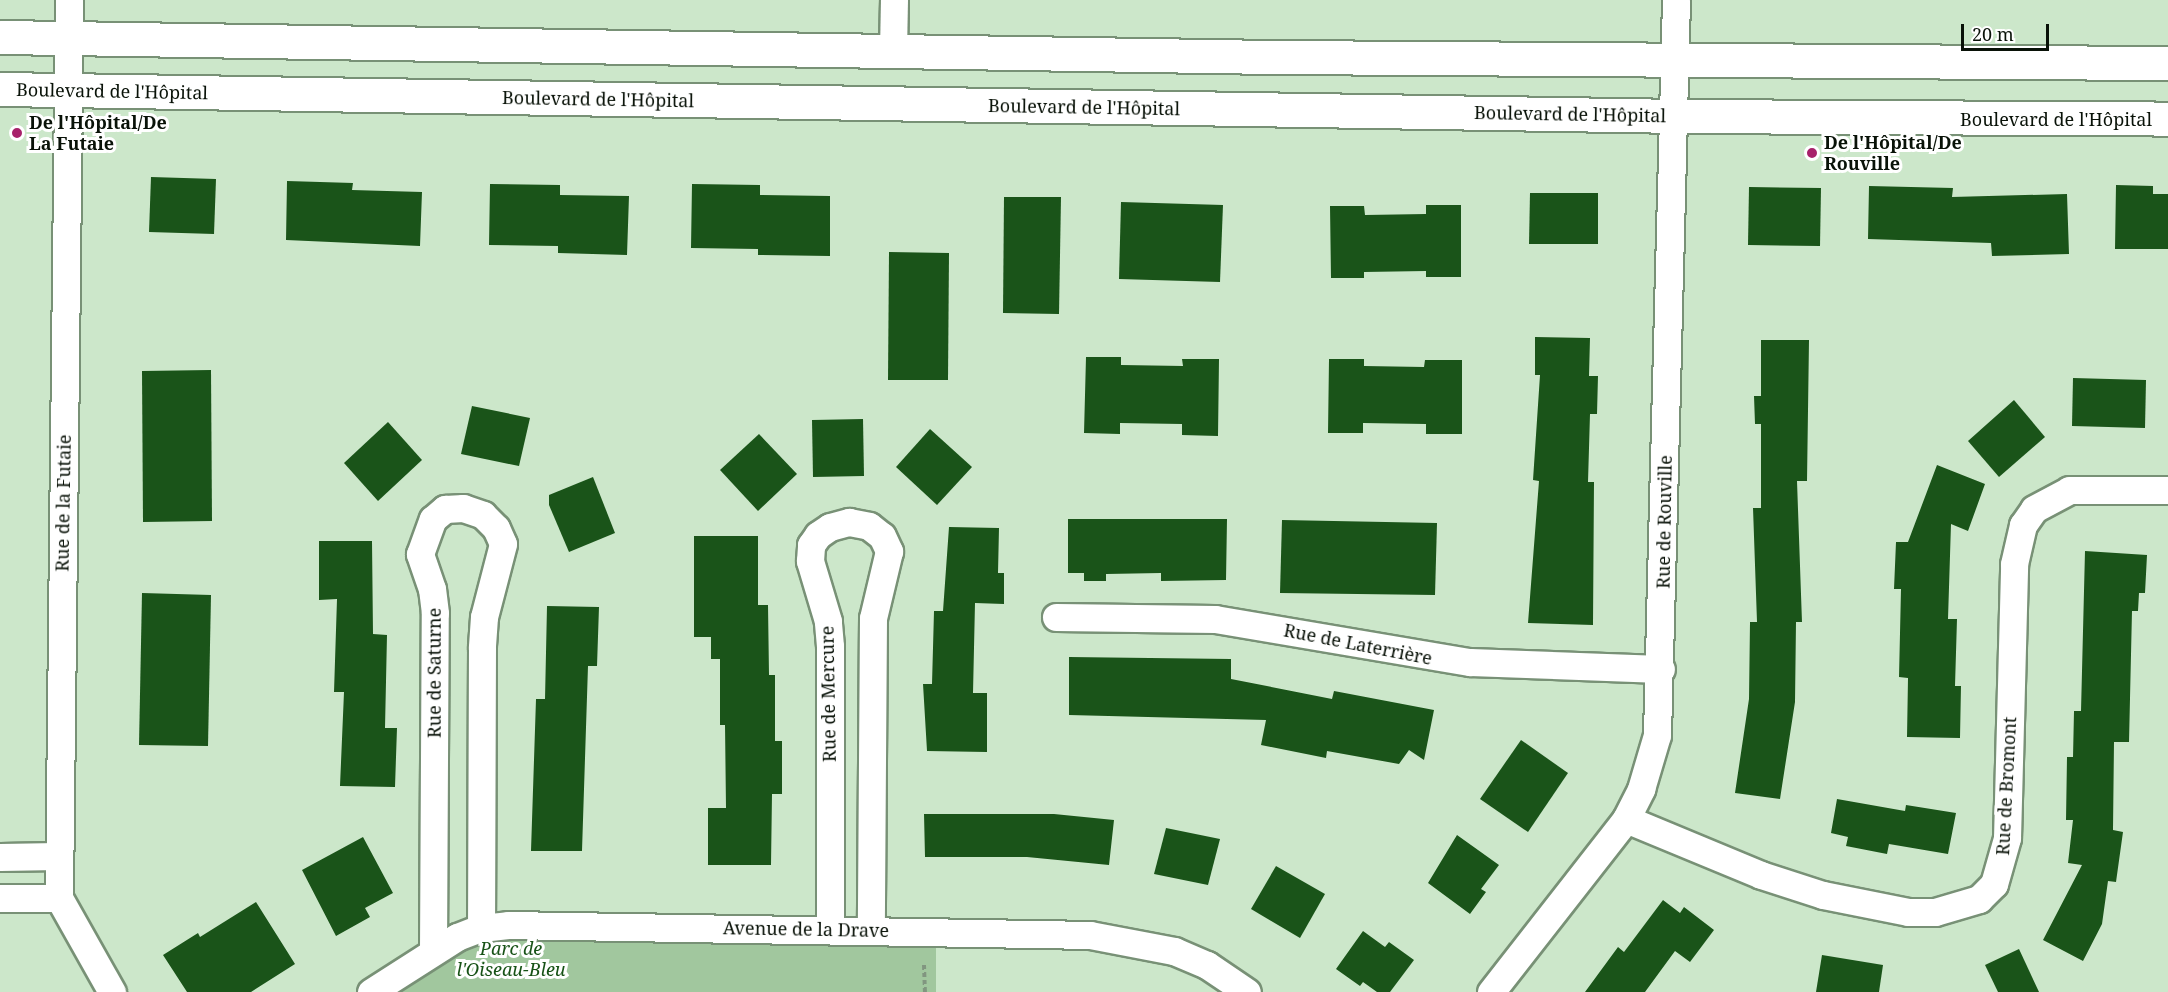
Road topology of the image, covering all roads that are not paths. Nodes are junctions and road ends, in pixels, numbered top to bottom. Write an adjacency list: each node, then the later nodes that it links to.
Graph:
1 (69, 0): 5 (street, Rue de la Futaie)
2 (894, 0): 6 (street)
3 (1676, 0): 7 (street, Rue de Rouville)
4 (0, 38): 5 (main road)
5 (70, 39): 6 (main road); 10 (street, Rue de la Futaie)
6 (893, 51): 7 (main road)
7 (1675, 60): 8 (main road); 11 (street, Rue de Rouville)
8 (2168, 63)
9 (0, 89): 10 (main road, Boulevard de l'Hôpital)
10 (68, 91): 11 (main road, Boulevard de l'Hôpital); 18 (street, Rue de la Futaie)
11 (1674, 116): 12 (main road, Boulevard de l'Hôpital); 15 (street, Rue de Rouville)
12 (2168, 119)
13 (2168, 490): 16 (street, Rue de Bromont)
14 (1056, 617): 15 (street, Rue de Laterrière)
15 (1661, 669): 16 (street, Rue de Rouville)
16 (1626, 819): 28 (street, Rue de Rouville)
17 (0, 856): 18 (street)
18 (58, 856): 20 (street, Rue de la Futaie)
19 (0, 898): 20 (street)
20 (60, 898): 25 (street, Rue de la Futaie)
21 (482, 928): 22 (street, Avenue de la Drave); 24 (street, Avenue de la Drave); 24 (street, Rue de Saturne)
22 (830, 929): 23 (street, Avenue de la Drave); 23 (street, Rue de Mercure)
23 (871, 930): 27 (street, Avenue de la Drave)
24 (433, 950): 26 (street, Avenue de la Drave)
25 (112, 992)
26 (370, 992)
27 (1247, 992)
28 (1491, 992)

